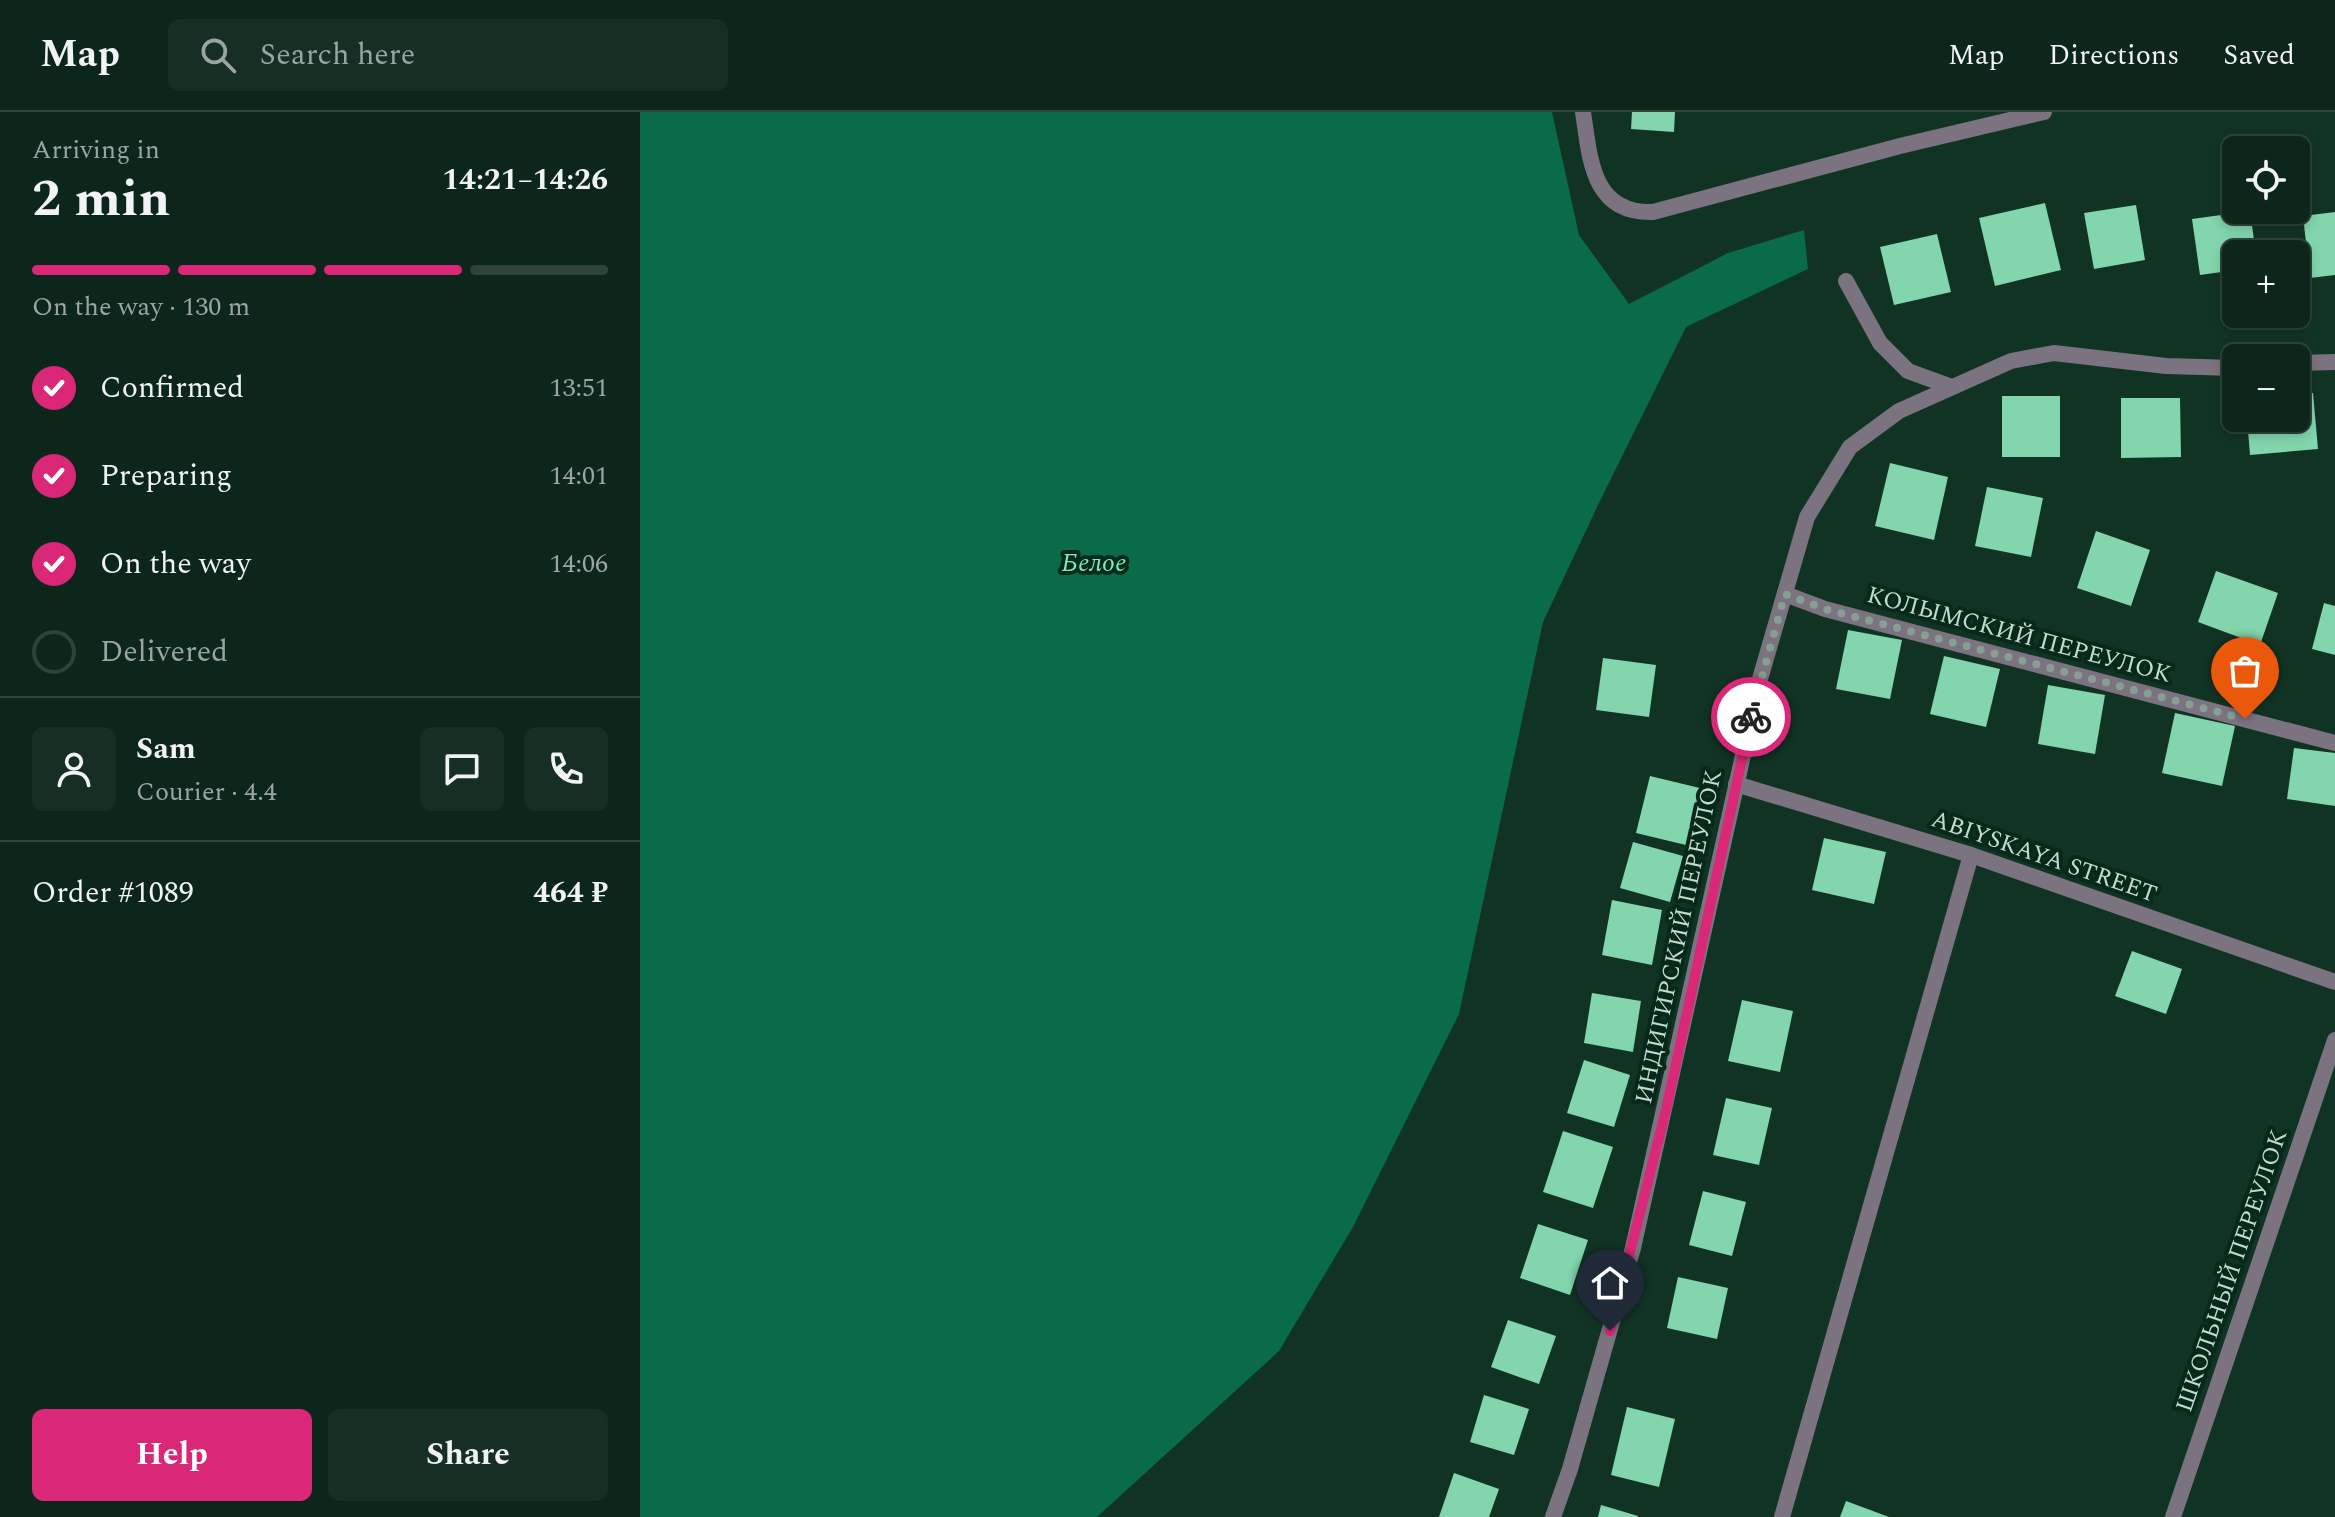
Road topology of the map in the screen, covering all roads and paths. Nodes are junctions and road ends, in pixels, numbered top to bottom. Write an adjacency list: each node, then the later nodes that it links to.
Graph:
1 (1583, 112): 2 (street)
2 (2044, 112)
3 (1846, 281): 7 (street)
4 (2335, 362): 5 (street)
5 (2310, 363)
6 (2222, 368): 7 (street, ИНДИГИРСКИЙ ПЕРЕУЛОК)
7 (1949, 386): 8 (street, ИНДИГИРСКИЙ ПЕРЕУЛОК)
8 (1785, 594): 9 (street, КОЛЫМСКИЙ ПЕРЕУЛОК); 10 (street, ИНДИГИРСКИЙ ПЕРЕУЛОК)
9 (2335, 743)
10 (1736, 784): 11 (street, ABIYSKAYA STREET); 14 (street, ИНДИГИРСКИЙ ПЕРЕУЛОК)
11 (1971, 855): 12 (street, ABIYSKAYA STREET); 15 (street)
12 (2335, 982)
13 (2335, 1040): 16 (street, ШКОЛЬНЫЙ ПЕРЕУЛОК)
14 (1553, 1517)
15 (1782, 1517)
16 (2173, 1517)

